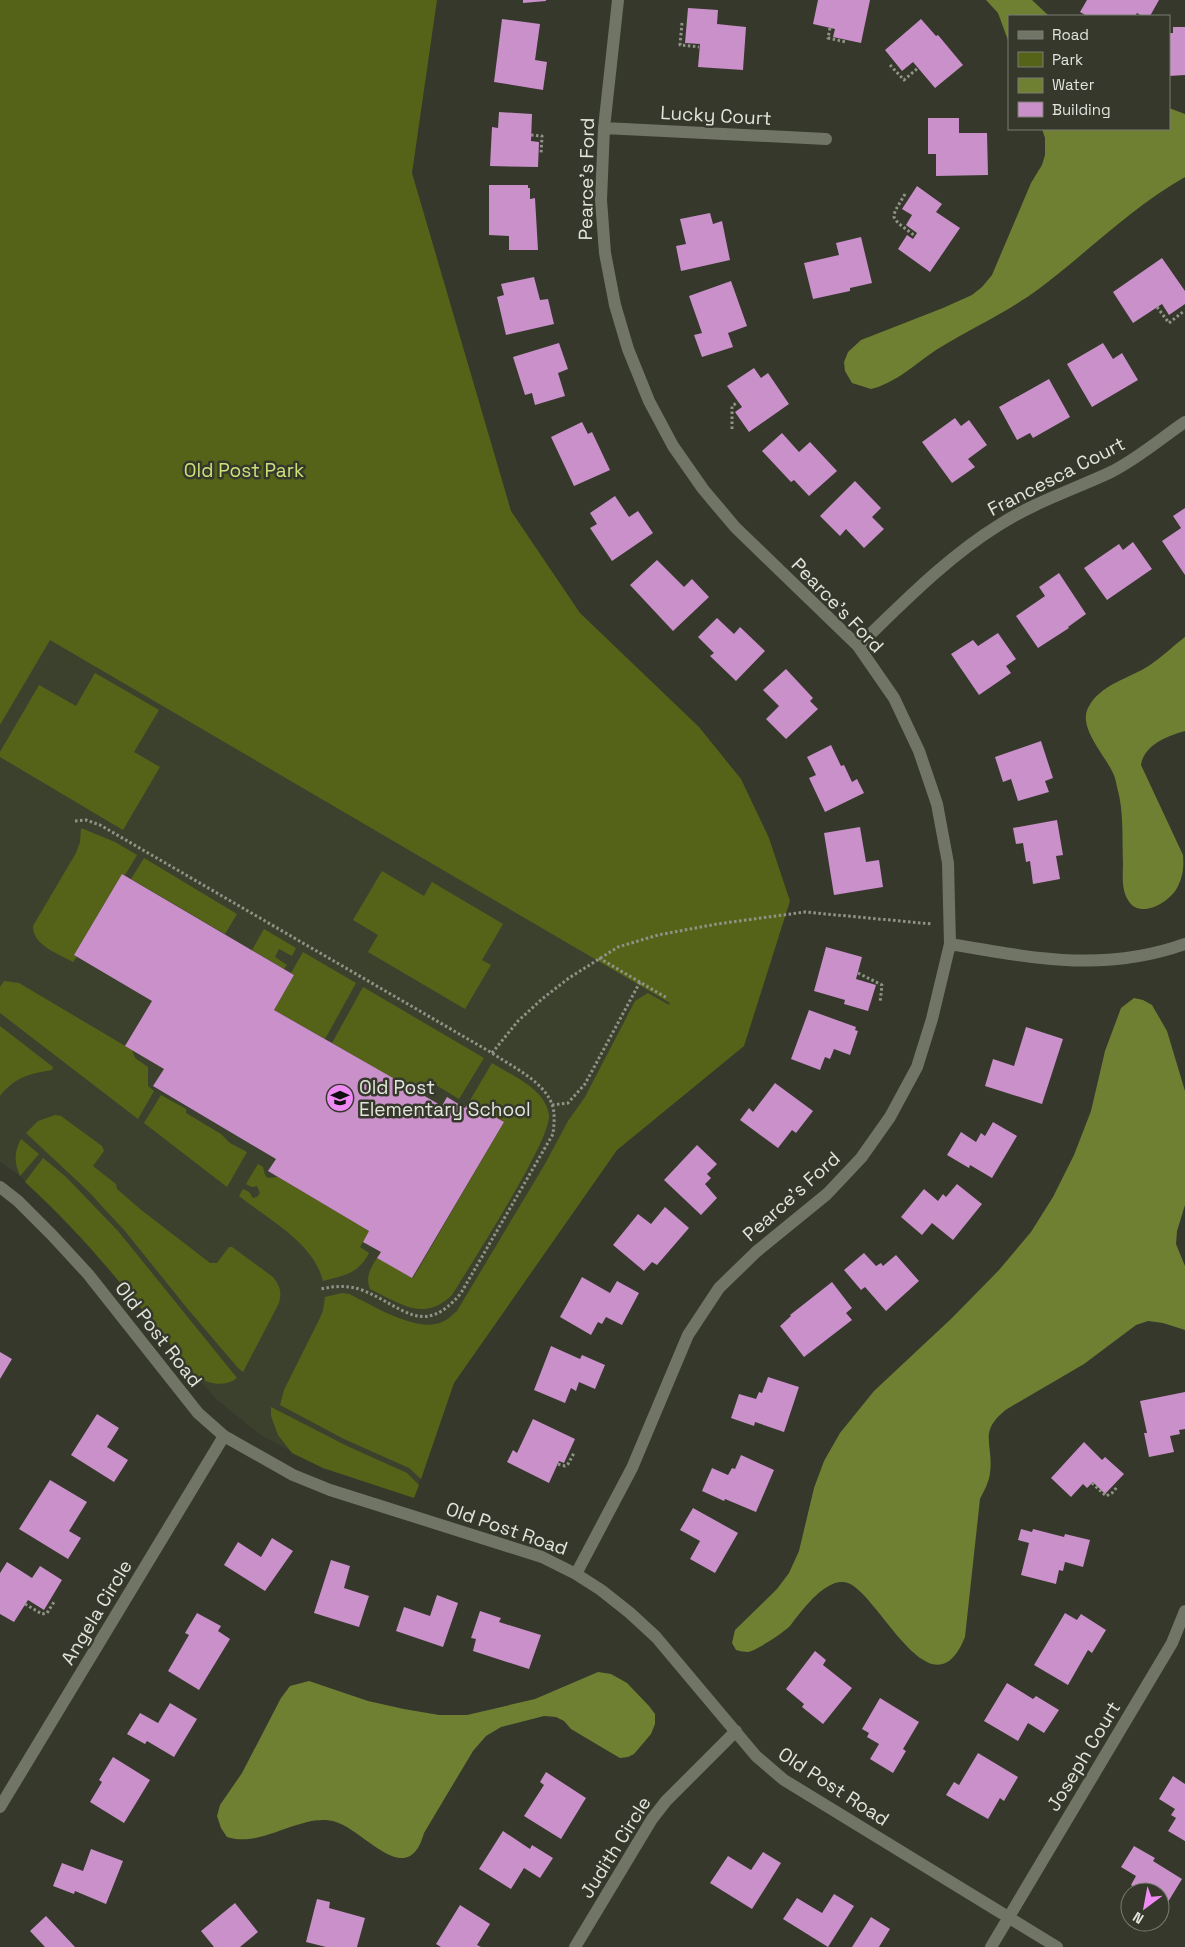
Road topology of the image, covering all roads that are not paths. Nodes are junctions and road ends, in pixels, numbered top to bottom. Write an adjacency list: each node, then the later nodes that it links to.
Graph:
1 (618, 0): 2 (street, Pearce's Ford)
2 (604, 128): 3 (street, Lucky Court); 5 (street, Pearce's Ford)
3 (826, 139)
4 (1185, 422): 5 (street, Francesca Court)
5 (858, 646): 6 (street, Pearce's Ford)
6 (950, 944): 7 (street); 10 (street, Pearce's Ford)
7 (1185, 944)
8 (0, 1187): 9 (street, Old Post Road)
9 (224, 1436): 10 (street, Old Post Road); 13 (street, Angela Circle)
10 (576, 1574): 12 (street, Old Post Road)
11 (1185, 1611): 14 (street, Joseph Court)
12 (736, 1731): 14 (street, Old Post Road); 15 (street, Judith Circle)
13 (0, 1807)
14 (1009, 1918): 16 (street); 17 (street, Old Post Road)
15 (575, 1947)
16 (991, 1947)
17 (1057, 1947)

